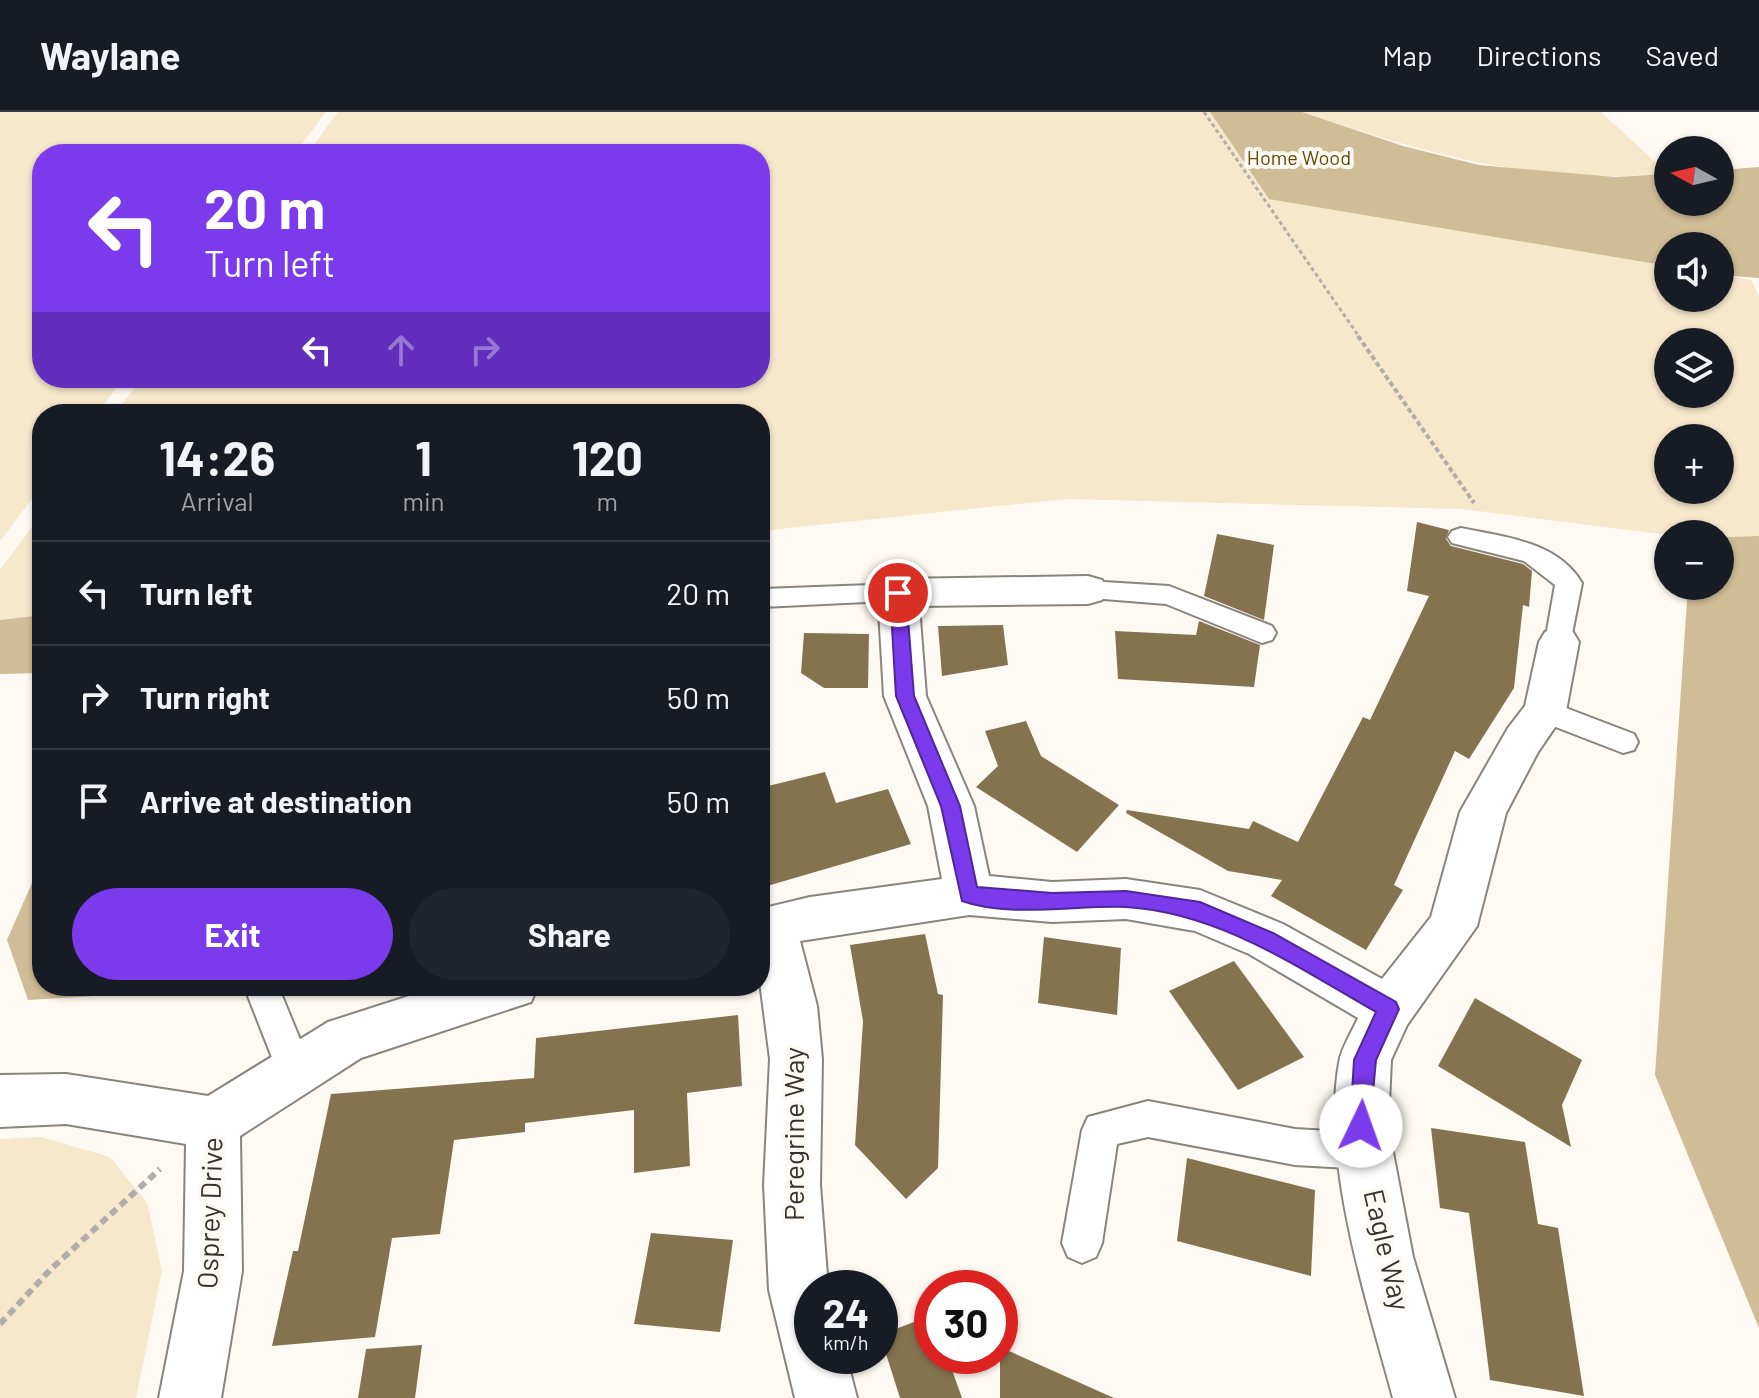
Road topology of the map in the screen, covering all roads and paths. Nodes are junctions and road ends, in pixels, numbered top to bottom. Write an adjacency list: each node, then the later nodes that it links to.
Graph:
1 (1204, 112): 2 (path)
2 (1477, 507)
3 (1461, 537): 8 (lane)
4 (1088, 590): 5 (street); 7 (lane)
5 (898, 593): 6 (lane); 11 (street)
6 (770, 598)
7 (1262, 633)
8 (1559, 642): 9 (street)
9 (1545, 711): 10 (lane); 16 (street, Eagle Way)
10 (1623, 742)
11 (969, 895): 12 (street); 16 (street)
12 (770, 927)
13 (770, 942): 22 (street, Peregrine Way)
14 (265, 996): 17 (lane)
15 (481, 996): 17 (street)
16 (1389, 1009): 20 (street, Eagle Way)
17 (295, 1071): 19 (street)
18 (0, 1101): 19 (street)
19 (213, 1123): 23 (path); 25 (street, Osprey Drive)
20 (1366, 1151): 21 (lane); 27 (street, Eagle Way)
21 (1082, 1243)
22 (798, 1270)
23 (0, 1324)
24 (820, 1374): 26 (street)
25 (190, 1398)
26 (826, 1398)
27 (1424, 1398)

